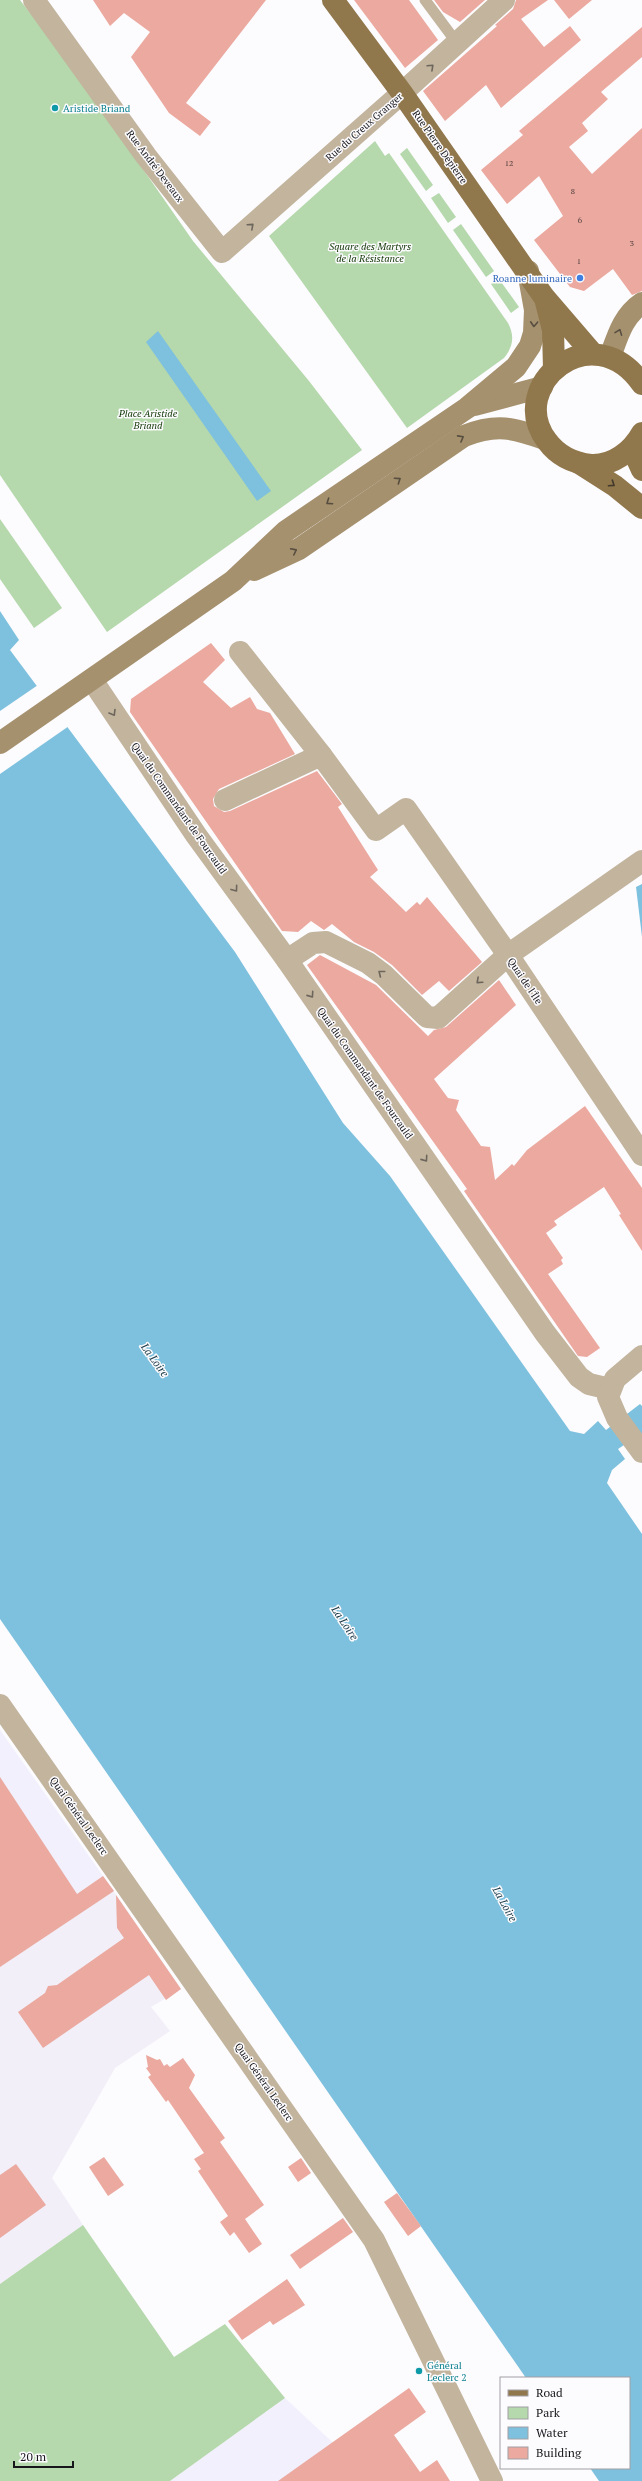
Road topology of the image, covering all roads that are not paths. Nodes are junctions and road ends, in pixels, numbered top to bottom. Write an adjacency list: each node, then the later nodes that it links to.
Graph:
1 (34, 0): 7 (street, Rue André Deveaux)
2 (333, 0): 6 (main road, Rue Pierre Dépierre)
3 (425, 0): 5 (lane)
4 (504, 0): 5 (street, Rue du Creux Granger)
5 (457, 43): 6 (street, Rue du Creux Granger, one-way to 5)
6 (402, 93): 7 (street, Rue du Creux Granger, one-way to 6); 8 (main road, Rue Pierre Dépierre)
7 (222, 252)
8 (528, 271): 9 (main road, Rue Pierre Dépierre); 15 (main road, one-way to 15)
9 (544, 297): 11 (main road, Rue Pierre Dépierre); 12 (main road, Rue Pierre Dépierre)
10 (642, 303): 11 (main road, one-way to 10)
11 (602, 355): 12 (main road); 13 (main road, Rue Pierre Dépierre)
12 (554, 369): 14 (main road)
13 (642, 384)
14 (542, 387): 15 (main road); 16 (main road)
15 (467, 408): 20 (main road)
16 (545, 439): 18 (main road); 20 (main road, one-way to 16)
17 (637, 441): 18 (main road); 19 (main road)
18 (579, 463): 21 (main road, one-way to 21)
19 (642, 470)
20 (368, 488): 23 (main road)
21 (642, 508)
22 (240, 652): 25 (street)
23 (92, 680): 24 (main road); 29 (street, Quai du Commandant de Fourcauld, one-way to 29)
24 (0, 743)
25 (321, 755): 26 (street); 28 (street, Quai de l'Île)
26 (225, 800)
27 (642, 861): 28 (street)
28 (508, 955): 29 (street, one-way to 29); 30 (street, Quai de l'Île)
29 (287, 960): 32 (street, Quai du Commandant de Fourcauld, one-way to 32)
30 (642, 1155)
31 (642, 1356): 32 (street)
32 (610, 1389): 33 (street)
33 (639, 1448)
34 (0, 1705): 35 (street, Quai Général Leclerc)
35 (492, 2481)

